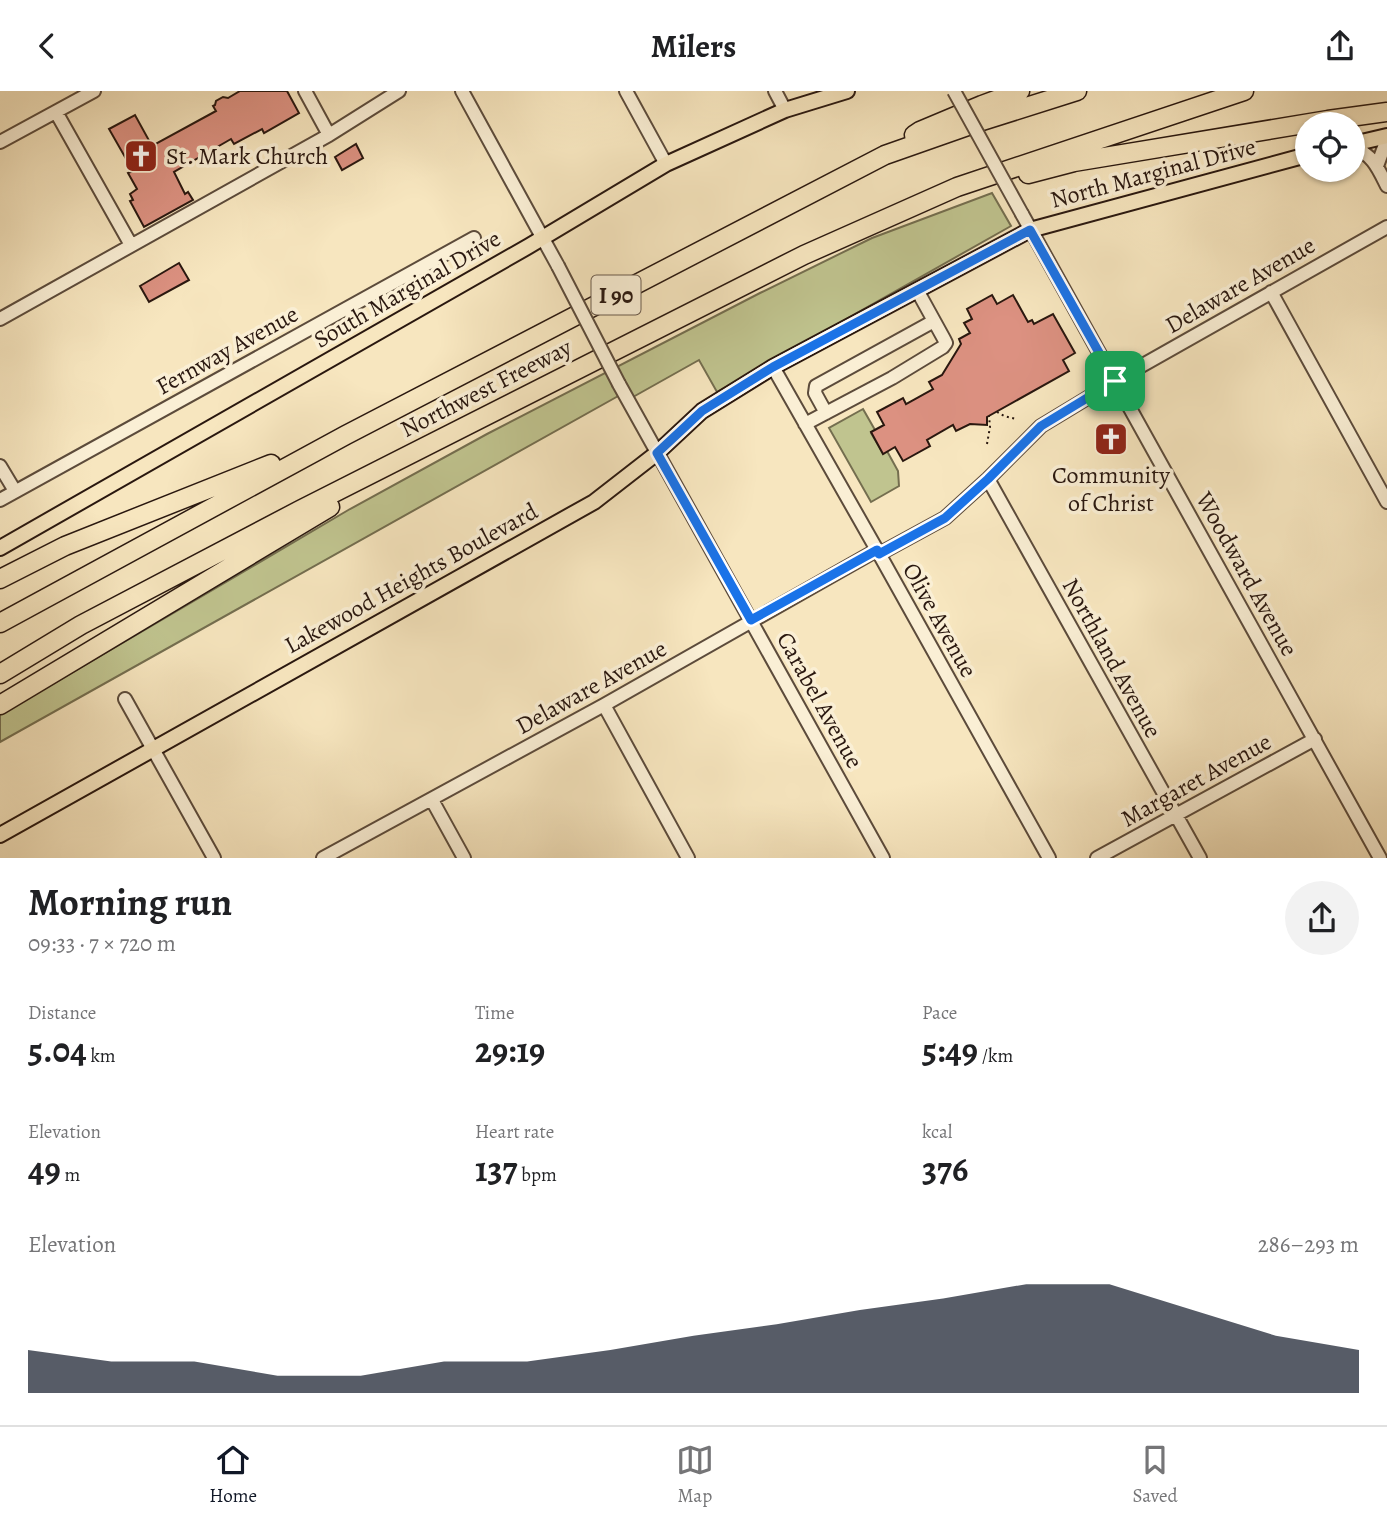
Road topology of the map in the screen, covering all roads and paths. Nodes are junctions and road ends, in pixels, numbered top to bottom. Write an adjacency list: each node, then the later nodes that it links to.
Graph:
1 (94, 91): 13 (street)
2 (305, 91): 15 (street)
3 (399, 91): 15 (street)
4 (463, 91): 28 (street, Carabel Avenue)
5 (626, 91): 22 (street)
6 (775, 91): 12 (street)
7 (847, 91): 12 (main road, South Marginal Drive)
8 (954, 91): 26 (street, Woodward Avenue, bridge)
9 (1020, 91): 20 (highway)
10 (1077, 91): 20 (highway, Northwest Freeway / I 90)
11 (1244, 91): 30 (highway, Northwest Freeway / I 90)
12 (785, 110): 22 (main road, South Marginal Drive)
13 (56, 111): 17 (street); 29 (street)
14 (1387, 112): 30 (highway)
15 (329, 135): 29 (street)
16 (1387, 138): 18 (main road); 23 (street)
17 (0, 142)
18 (1365, 143)
19 (1365, 153): 23 (street)
20 (885, 155): 44 (highway, Northwest Freeway / I 90)
21 (1295, 158): 26 (main road, North Marginal Drive)
22 (666, 164): 28 (main road, South Marginal Drive)
23 (1377, 166): 24 (street)
24 (1387, 186)
25 (1387, 227): 32 (street, Delaware Avenue)
26 (1030, 230): 31 (main road, North Marginal Drive); 37 (street, Woodward Avenue)
27 (474, 238): 49 (street, Fernway Avenue)
28 (542, 238): 46 (street, Carabel Avenue, bridge); 52 (main road, South Marginal Drive)
29 (131, 245): 33 (street)
30 (804, 255): 43 (highway, Northwest Freeway / I 90)
31 (917, 290): 34 (street); 35 (main road, North Marginal Drive)
32 (1271, 292): 37 (street, Delaware Avenue); 51 (street)
33 (0, 319)
34 (934, 321): 39 (street); 39 (street)
35 (828, 337): 36 (main road, Lakewood Heights Boulevard)
36 (773, 367): 42 (street, Olive Avenue); 46 (main road, Lakewood Heights Boulevard)
37 (1115, 381): 48 (street, Delaware Avenue); 61 (street, Woodward Avenue)
38 (997, 412): 41 (path)
39 (826, 413): 42 (street)
40 (989, 417): 45 (path)
41 (1016, 419)
42 (806, 424): 53 (street, Olive Avenue)
43 (457, 430): 57 (highway, Northwest Freeway / I 90); 59 (highway)
44 (346, 435): 54 (highway); 56 (highway, Northwest Freeway / I 90)
45 (987, 444)
46 (657, 453): 55 (street, Carabel Avenue); 62 (main road, Lakewood Heights Boulevard)
47 (0, 466): 49 (street)
48 (988, 479): 53 (street, Delaware Avenue); 64 (street, Northland Avenue)
49 (15, 491): 50 (street, Fernway Avenue)
50 (0, 499)
51 (1387, 502)
52 (0, 548)
53 (878, 552): 55 (street, Delaware Avenue); 71 (street, Olive Avenue)
54 (0, 579)
55 (751, 620): 60 (street, Delaware Avenue); 70 (street, Carabel Avenue)
56 (0, 623)
57 (0, 674)
58 (125, 699): 62 (street)
59 (0, 705)
60 (604, 705): 63 (street, Delaware Avenue); 69 (street)
61 (1315, 739): 64 (street, Margaret Avenue); 74 (street, Woodward Avenue)
62 (153, 749): 65 (main road, Lakewood Heights Boulevard); 66 (street)
63 (432, 800): 67 (street, Delaware Avenue); 68 (street)
64 (1176, 815): 72 (street, Margaret Avenue); 73 (street, Northland Avenue)
65 (0, 835)
66 (214, 858)
67 (323, 858)
68 (464, 858)
69 (688, 858)
70 (883, 858)
71 (1049, 858)
72 (1097, 858)
73 (1200, 858)
74 (1380, 858)

